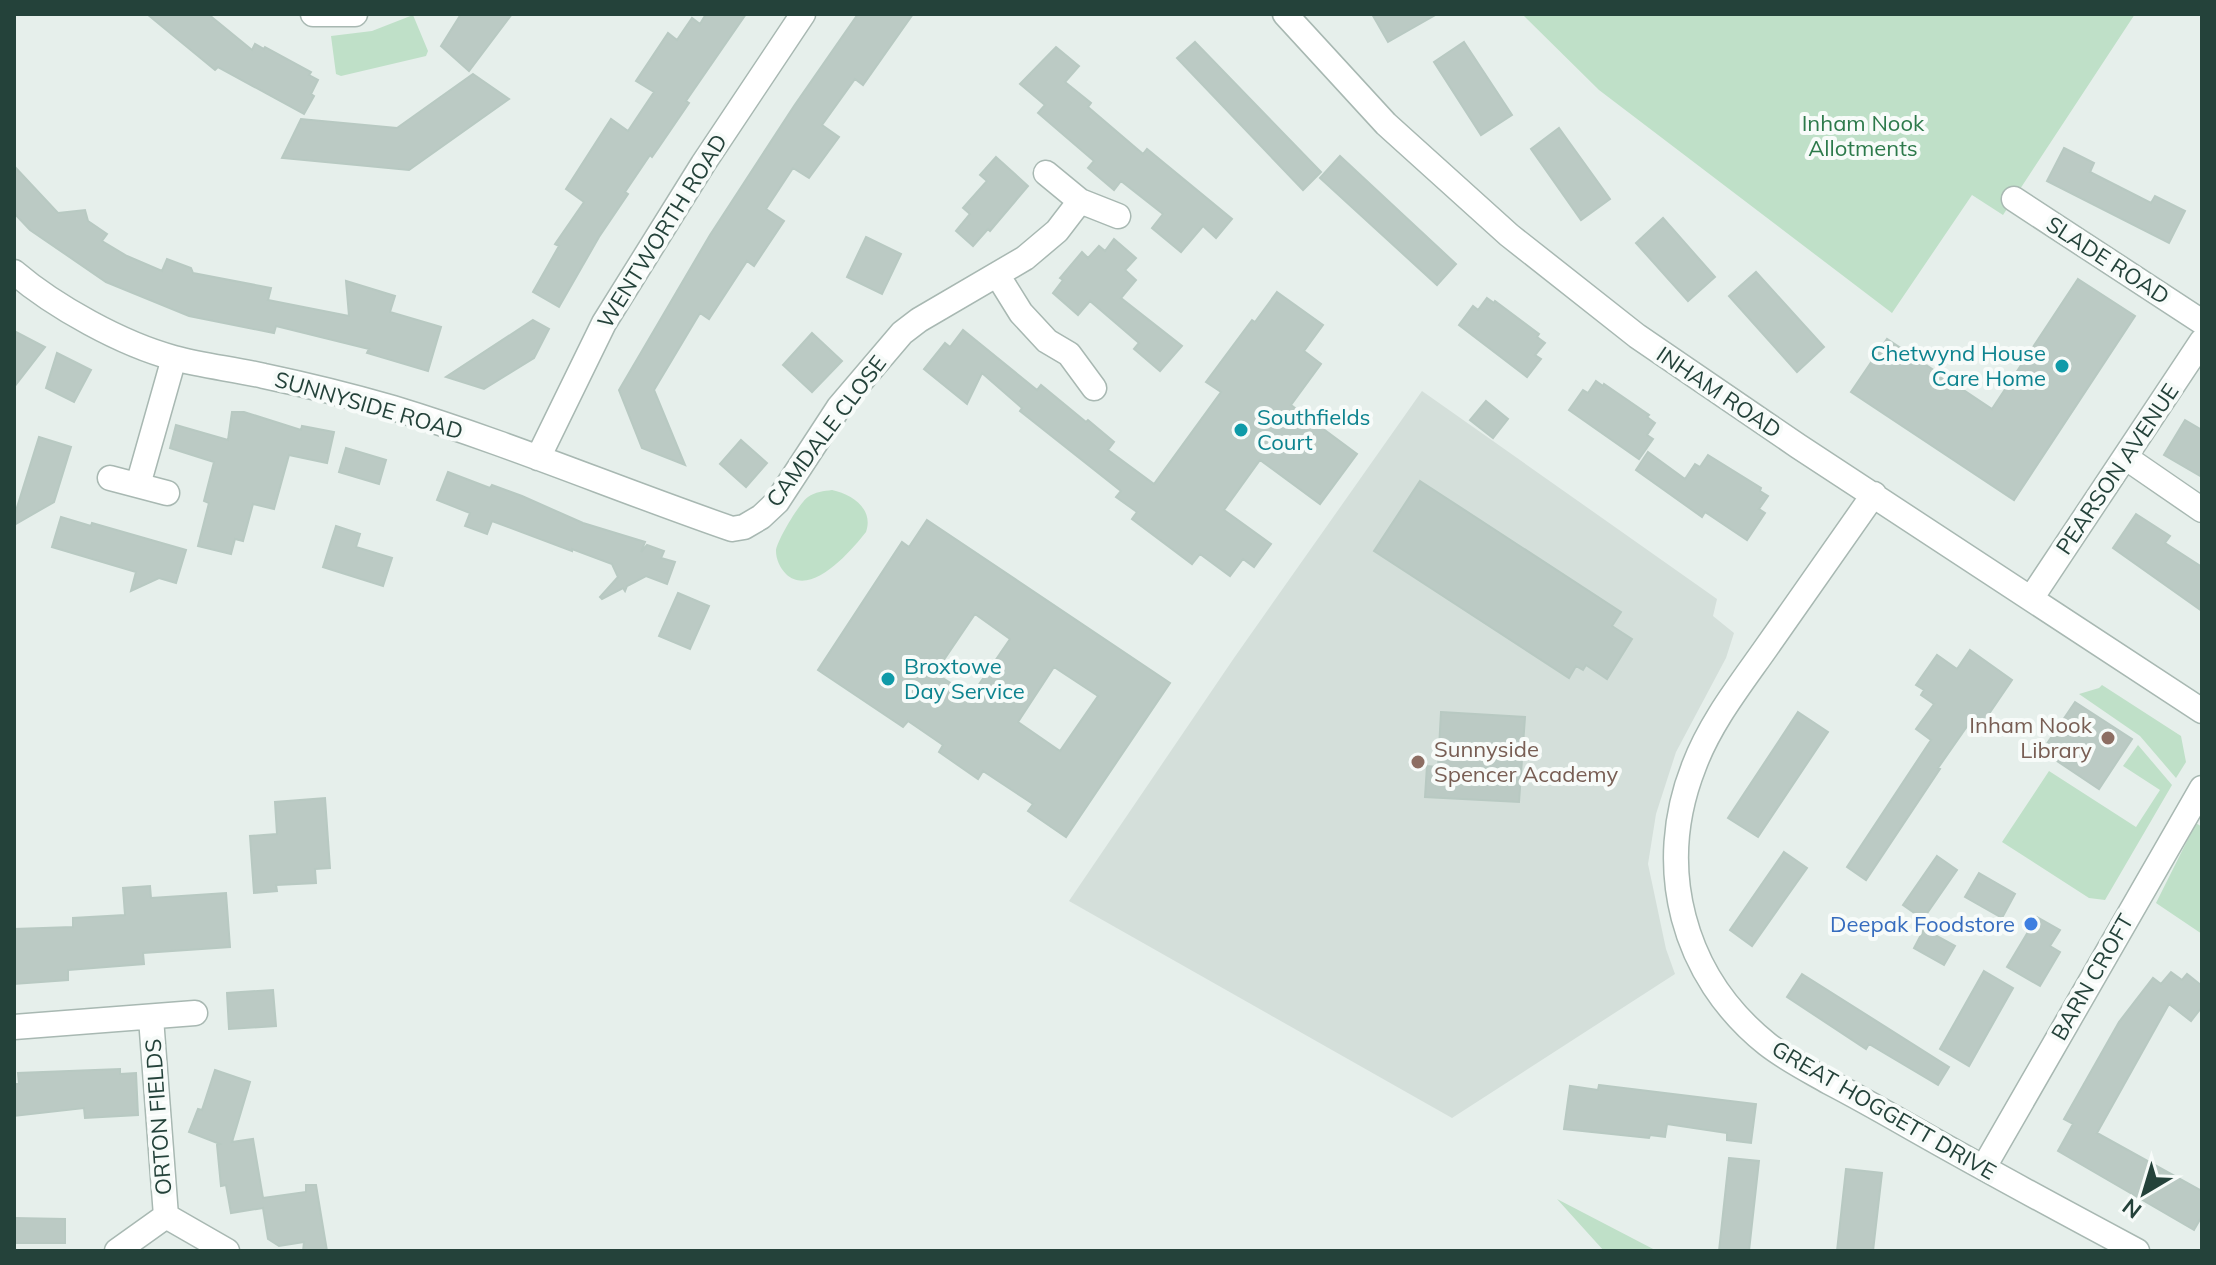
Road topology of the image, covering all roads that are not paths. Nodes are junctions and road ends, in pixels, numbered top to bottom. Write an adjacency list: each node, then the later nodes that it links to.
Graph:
1 (313, 14): 2 (street)
2 (355, 14)
3 (803, 14): 16 (street, WENTWORTH ROAD)
4 (1285, 14): 20 (street, INHAM ROAD)
5 (1046, 173): 7 (street)
6 (2014, 199): 11 (street, SLADE ROAD)
7 (1080, 201): 8 (street); 10 (street, CAMDALE CLOSE)
8 (1118, 216)
9 (14, 272): 13 (street, SUNNYSIDE ROAD)
10 (998, 276): 14 (street); 22 (street, CAMDALE CLOSE)
11 (2202, 322)
12 (2202, 341): 15 (street, PEARSON AVENUE)
13 (174, 358): 16 (street, SUNNYSIDE ROAD); 18 (street)
14 (1094, 388)
15 (2125, 457): 21 (street); 23 (street, PEARSON AVENUE)
16 (538, 458): 22 (street, SUNNYSIDE ROAD)
17 (110, 478): 18 (street)
18 (138, 485): 19 (street)
19 (167, 493)
20 (1874, 494): 23 (street, INHAM ROAD); 29 (street, GREAT HOGGETT DRIVE)
21 (2202, 510)
22 (732, 529)
23 (2032, 597): 24 (street, INHAM ROAD)
24 (2202, 711)
25 (2202, 788): 29 (street, BARN CROFT)
26 (195, 1013): 27 (street)
27 (151, 1018): 28 (street); 30 (street, ORTON FIELDS)
28 (14, 1027)
29 (1984, 1167): 33 (street, GREAT HOGGETT DRIVE)
30 (166, 1216): 31 (street, ORTON FIELDS); 32 (street, ORTON FIELDS)
31 (117, 1251)
32 (227, 1251)
33 (2137, 1251)

